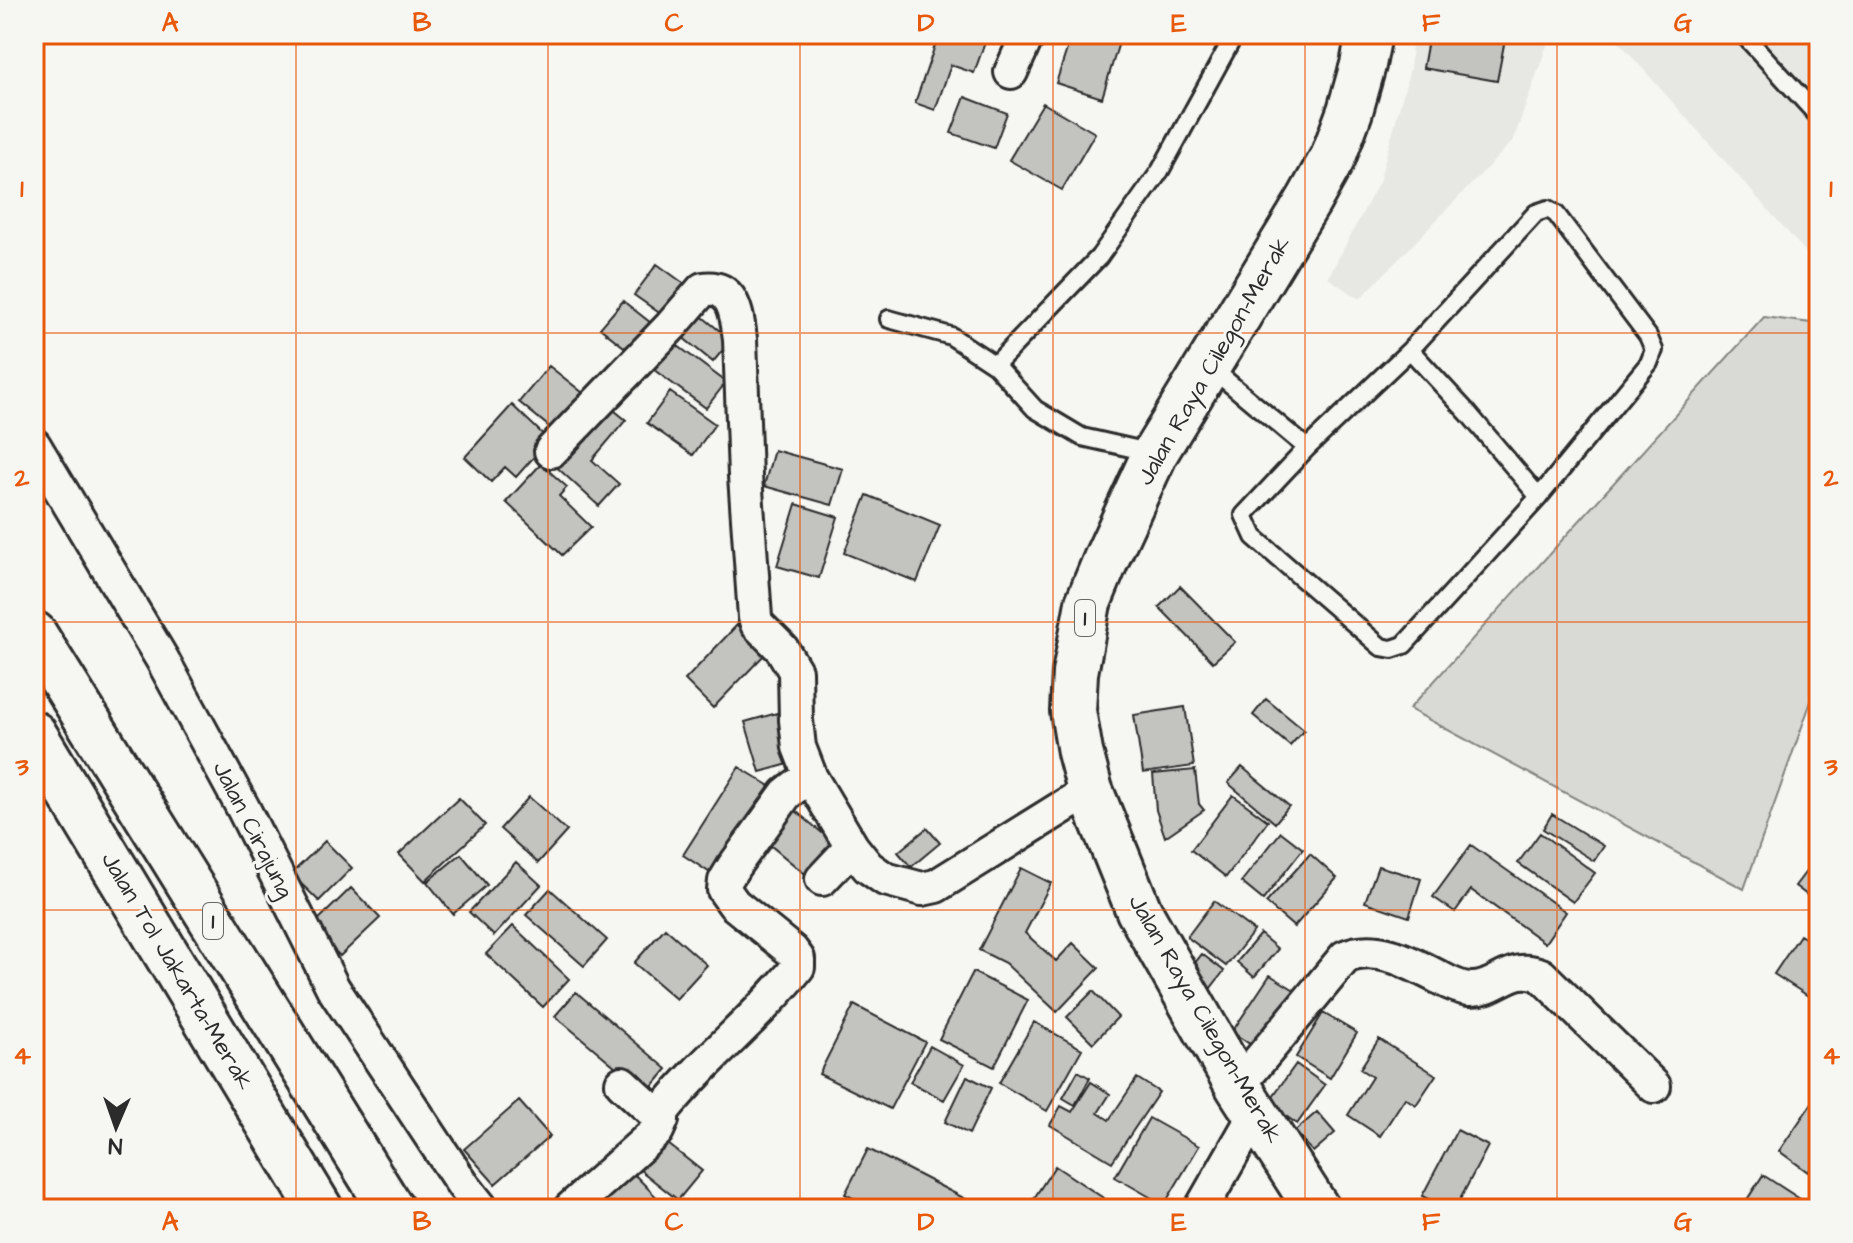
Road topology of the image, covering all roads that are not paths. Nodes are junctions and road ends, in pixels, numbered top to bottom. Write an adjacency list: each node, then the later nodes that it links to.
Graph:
1 (1028, 34): 5 (street)
2 (1235, 34): 9 (lane)
3 (1369, 34): 10 (highway, Jalan Raya Cilegon-Merak / 1)
4 (1743, 34): 6 (lane)
5 (1011, 72)
6 (1819, 117)
7 (889, 319): 9 (lane)
8 (1410, 350): 12 (lane); 15 (lane); 15 (lane)
9 (995, 365): 14 (lane)
10 (1209, 365): 12 (lane); 14 (highway, Jalan Raya Cilegon-Merak / 1)
11 (34, 445): 28 (street, Jalan Cirajung)
12 (1307, 448): 15 (lane)
13 (551, 451): 18 (street)
14 (1155, 453): 19 (highway, Jalan Raya Cilegon-Merak / 1)
15 (1539, 497)
16 (34, 634): 27 (highway, 1)
17 (34, 734): 26 (highway, Jalan Tol Jakarta–Merak)
18 (811, 778): 20 (street); 25 (street)
19 (1090, 790): 20 (street); 24 (highway, Jalan Raya Cilegon-Merak / 1)
20 (852, 847): 21 (street)
21 (822, 879)
22 (622, 1083): 25 (street)
23 (1654, 1086): 24 (street)
24 (1247, 1100): 30 (street); 31 (highway, Jalan Raya Cilegon-Merak / 1)
25 (662, 1120): 29 (street)
26 (320, 1209)
27 (391, 1209)
28 (482, 1209)
29 (570, 1209)
30 (1201, 1209)
31 (1317, 1209)

